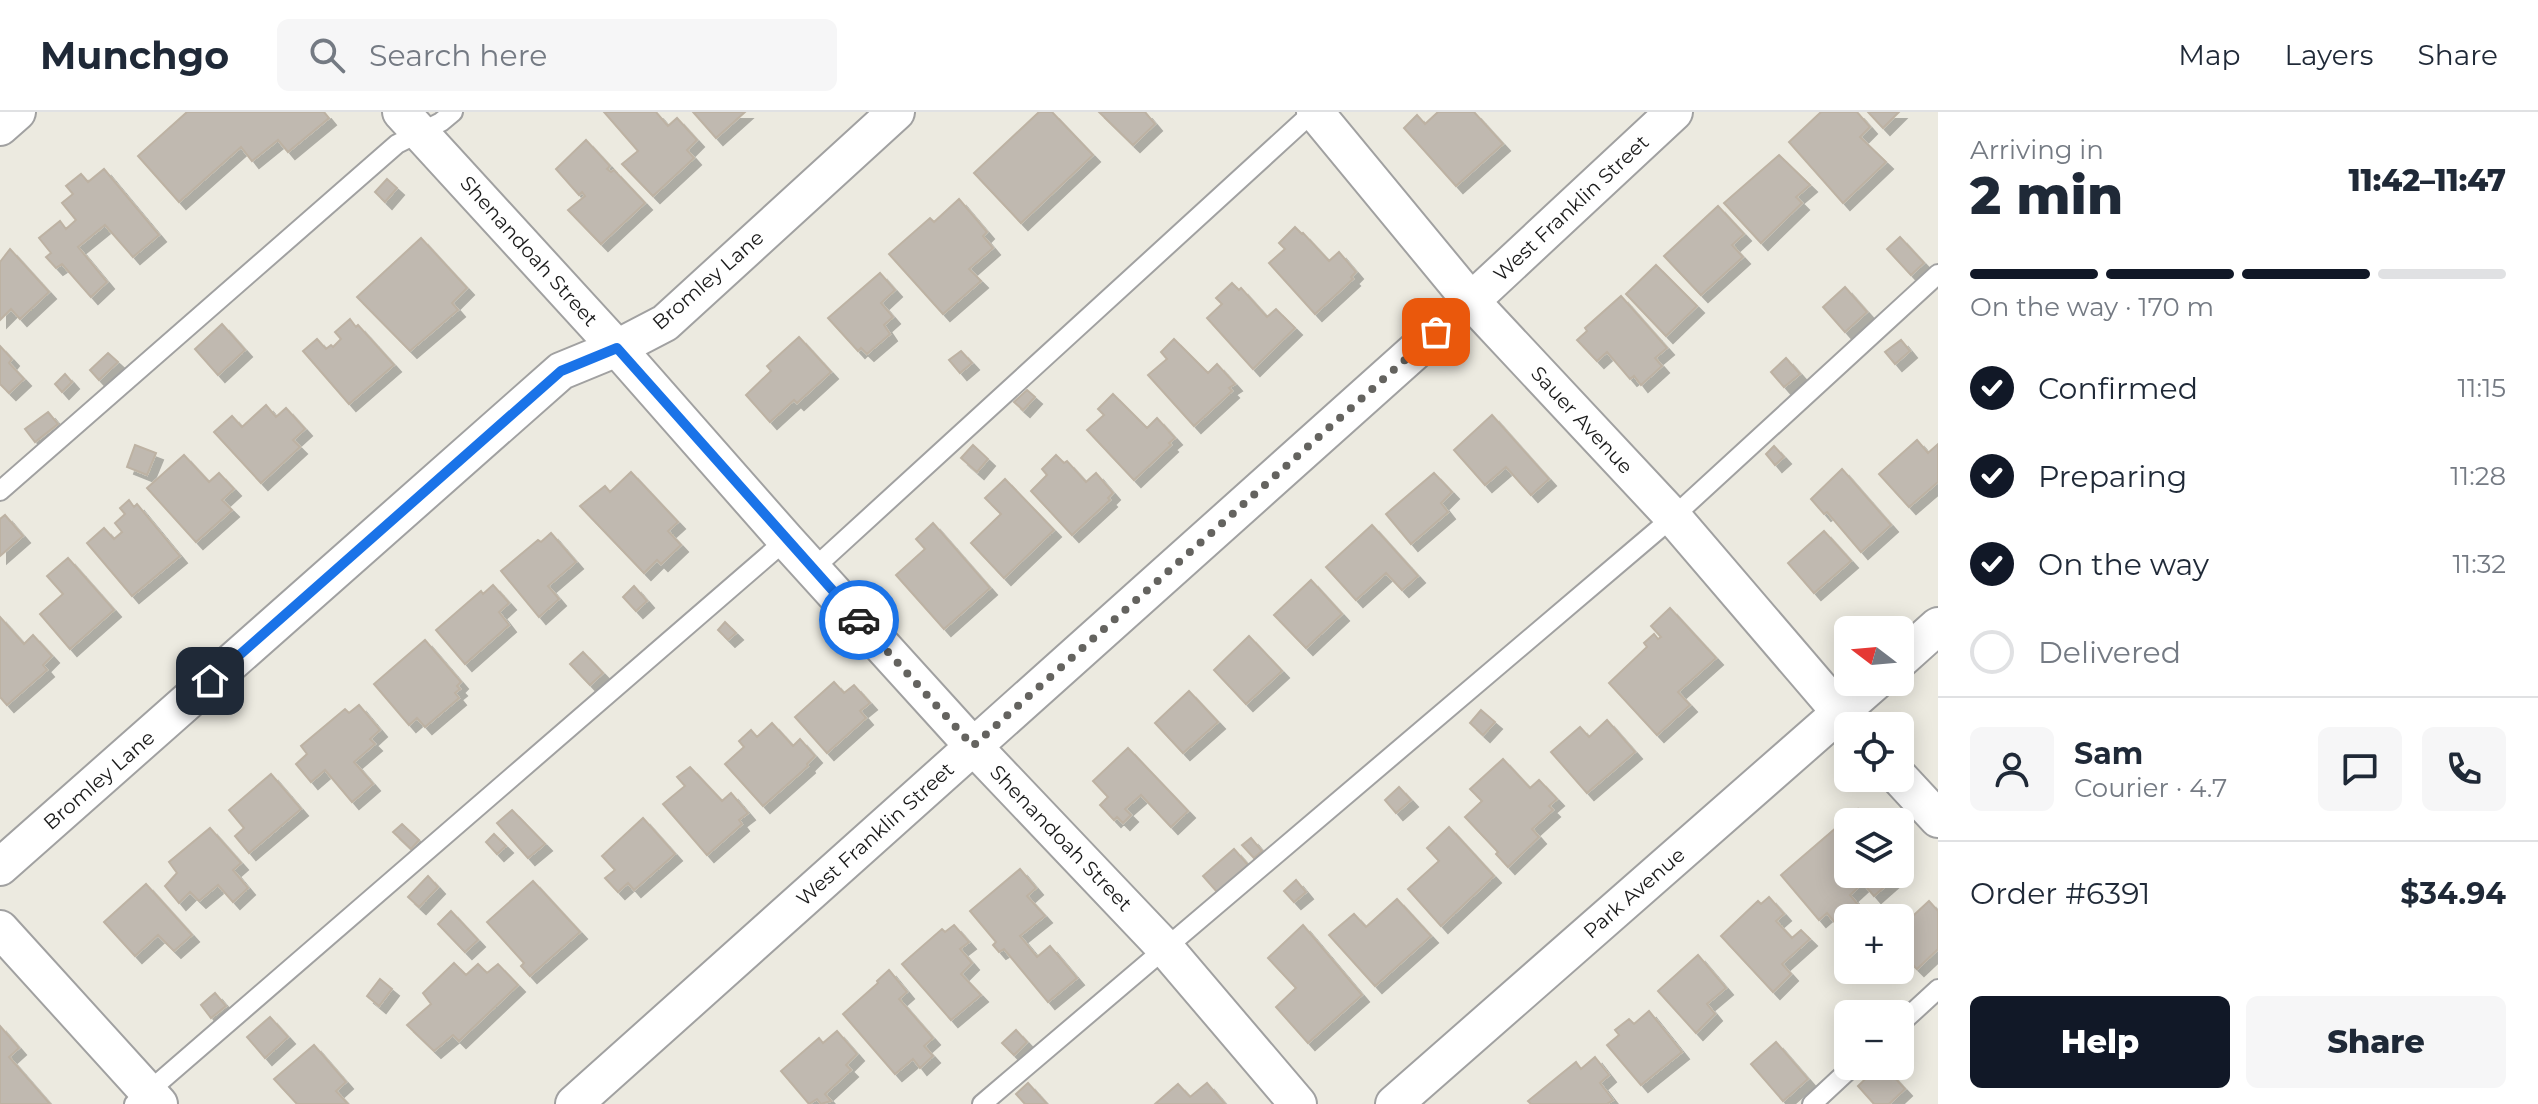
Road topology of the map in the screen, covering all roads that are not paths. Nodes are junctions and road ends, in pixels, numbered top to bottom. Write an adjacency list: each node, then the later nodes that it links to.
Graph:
1 (17, 112): 7 (street)
2 (453, 112): 6 (lane)
3 (896, 112): 10 (street, Bromley Lane)
4 (1314, 112): 9 (street, Sauer Avenue); 14 (lane)
5 (1674, 112): 9 (street, West Franklin Street)
6 (410, 122): 10 (street, Shenandoah Street); 11 (lane)
7 (0, 127)
8 (1938, 274): 12 (lane)
9 (1471, 301): 12 (street, Sauer Avenue); 21 (street, West Franklin Street)
10 (617, 348): 13 (street, Shenandoah Street); 24 (street, Bromley Lane)
11 (0, 491)
12 (1673, 517): 18 (street, Sauer Avenue); 26 (lane)
13 (786, 540): 14 (street, Shenandoah Street); 30 (lane)
14 (813, 569): 21 (street, Shenandoah Street)
15 (1938, 626): 16 (street)
16 (1914, 647)
17 (1864, 696): 19 (street, Park Avenue)
18 (1839, 712)
19 (1852, 712)
20 (1834, 730): 34 (street, Park Avenue)
21 (973, 746): 26 (street, Shenandoah Street); 31 (street, West Franklin Street)
22 (1913, 792): 23 (street)
23 (1938, 819)
24 (0, 867)
25 (0, 929): 30 (street)
26 (1166, 949): 32 (lane); 33 (street, Shenandoah Street)
27 (1938, 989): 28 (lane)
28 (1914, 1011)
29 (1838, 1080): 35 (lane)
30 (147, 1100)
31 (574, 1104)
32 (982, 1104)
33 (1298, 1104)
34 (1394, 1104)
35 (1812, 1104)

